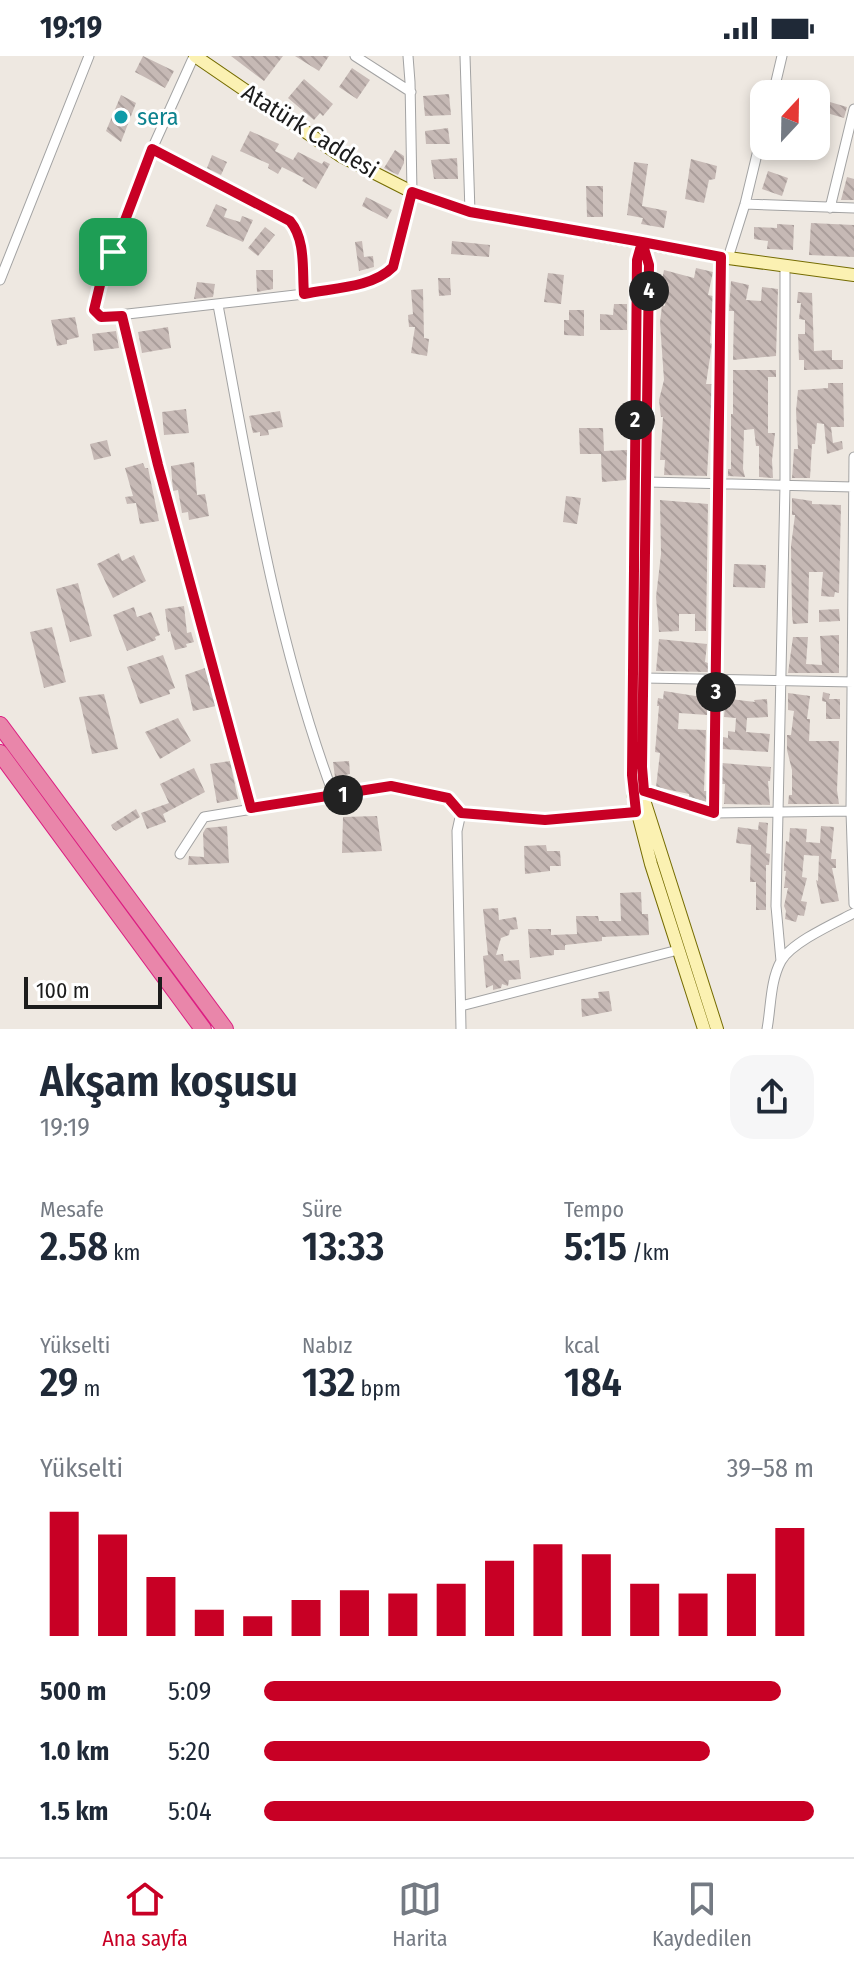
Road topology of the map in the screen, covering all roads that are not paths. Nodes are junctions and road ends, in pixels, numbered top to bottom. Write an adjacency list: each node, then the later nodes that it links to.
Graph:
1 (89, 56): 21 (street)
2 (194, 56): 10 (street); 12 (street, Atatürk Caddesi)
3 (355, 56): 8 (street)
4 (408, 56): 8 (street)
5 (465, 56): 16 (street)
6 (782, 56): 7 (street)
7 (776, 80)
8 (411, 92): 12 (street)
9 (854, 109): 14 (street)
10 (152, 149): 22 (street); 24 (street)
11 (756, 160): 13 (street)
12 (412, 192): 16 (street, Atatürk Caddesi); 22 (street)
13 (745, 204): 14 (street); 18 (street)
14 (830, 208): 15 (street)
15 (854, 208)
16 (470, 212): 17 (street, Atatürk Caddesi)
17 (642, 242): 18 (street, Atatürk Caddesi); 26 (street); 40 (street)
18 (724, 257): 19 (street, Atatürk Caddesi); 27 (street)
19 (785, 267): 20 (street, Atatürk Caddesi); 28 (street)
20 (854, 275)
21 (0, 280)
22 (304, 294): 23 (street)
23 (218, 305): 24 (street); 37 (street)
24 (122, 316): 38 (street)
25 (854, 457): 29 (street)
26 (647, 482): 27 (street); 30 (street)
27 (716, 484): 28 (street); 31 (street)
28 (785, 485): 29 (street); 32 (street)
29 (853, 487): 33 (street)
30 (644, 678): 31 (street); 36 (street)
31 (716, 680): 32 (street); 42 (street)
32 (779, 682): 33 (street); 43 (street)
33 (853, 682): 39 (street)
34 (0, 725): 51 (highway)
35 (0, 753): 50 (highway)
36 (644, 791): 42 (street); 54 (street)
37 (334, 796): 38 (street); 41 (street)
38 (251, 808): 44 (street)
39 (851, 811): 43 (street); 45 (street)
40 (636, 812): 41 (street); 47 (street)
41 (461, 813): 49 (street)
42 (714, 813): 43 (street)
43 (779, 814): 48 (street)
44 (180, 854)
45 (854, 904)
46 (854, 913): 48 (street)
47 (678, 950): 49 (street); 53 (street)
48 (781, 961): 55 (street)
49 (461, 1006): 52 (street)
50 (203, 1029)
51 (225, 1029)
52 (461, 1029)
53 (704, 1029)
54 (717, 1029)
55 (767, 1029)

